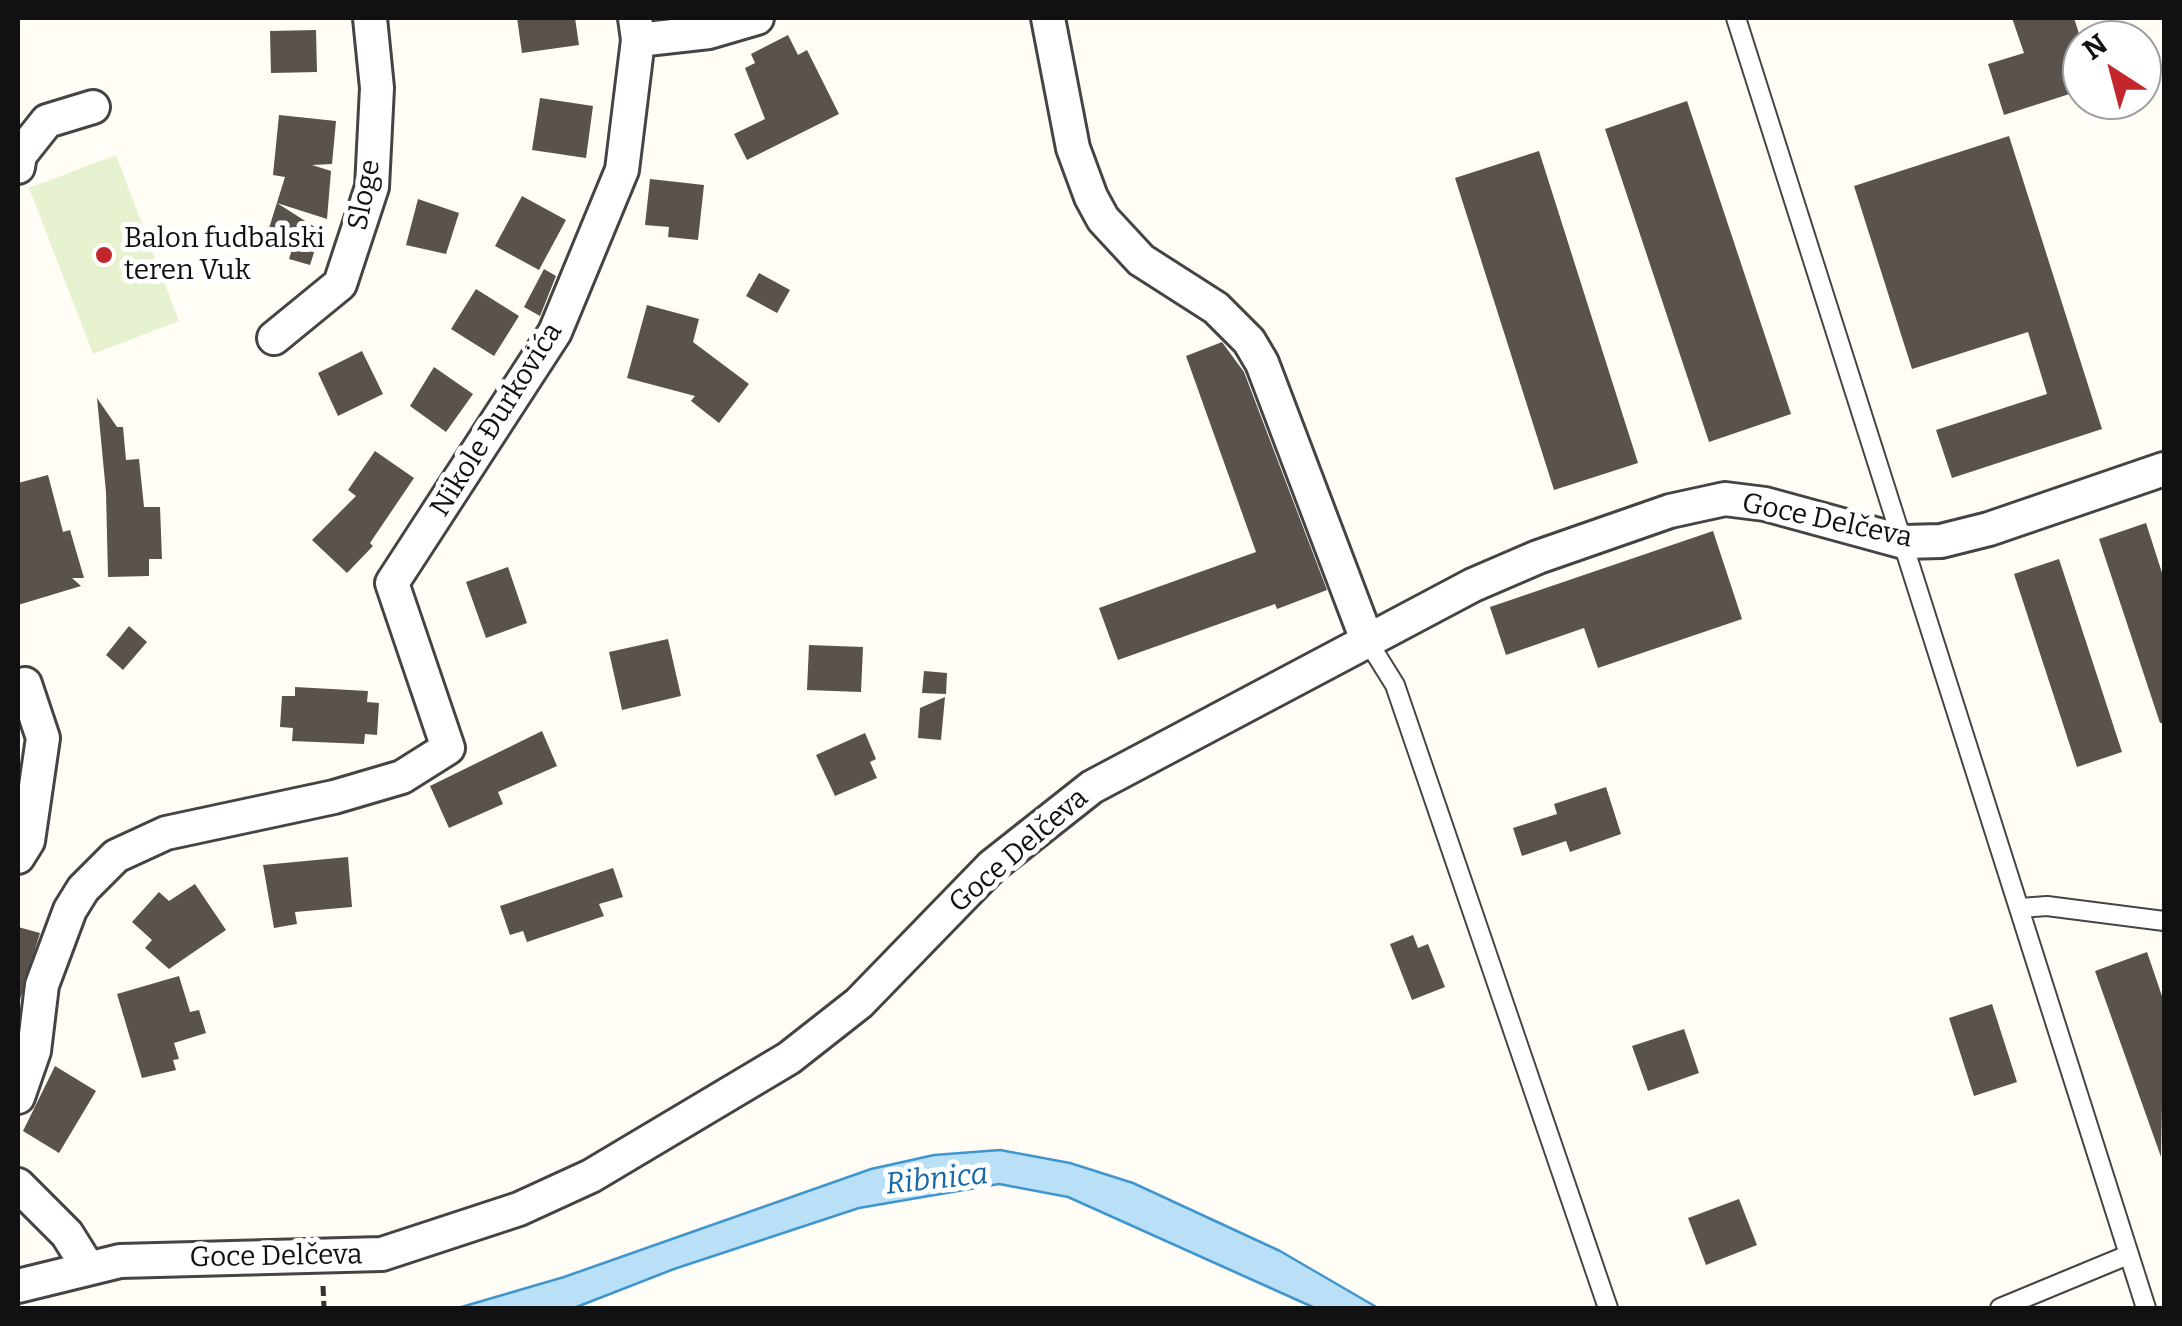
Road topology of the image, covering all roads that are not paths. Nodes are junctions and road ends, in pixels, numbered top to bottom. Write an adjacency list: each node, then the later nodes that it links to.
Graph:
1 (370, 18): 8 (street, Sloge)
2 (756, 18): 5 (street)
3 (1048, 18): 11 (street)
4 (1736, 18): 10 (lane)
5 (636, 29): 16 (street, Nikole Đurkovića)
6 (93, 107): 7 (street)
7 (18, 167)
8 (274, 338)
9 (2164, 469): 10 (street, Goce Delčeva)
10 (1904, 542): 11 (street, Goce Delčeva); 14 (lane)
11 (1366, 640): 19 (street, Goce Delčeva); 21 (lane)
12 (26, 684): 13 (street)
13 (18, 857)
14 (2020, 908): 15 (lane); 18 (lane)
15 (2164, 921)
16 (18, 1096)
17 (18, 1185): 19 (street)
18 (2128, 1255): 22 (lane); 23 (lane)
19 (87, 1266): 20 (street, Goce Delčeva)
20 (18, 1286)
21 (1608, 1308)
22 (2000, 1308)
23 (2146, 1308)

